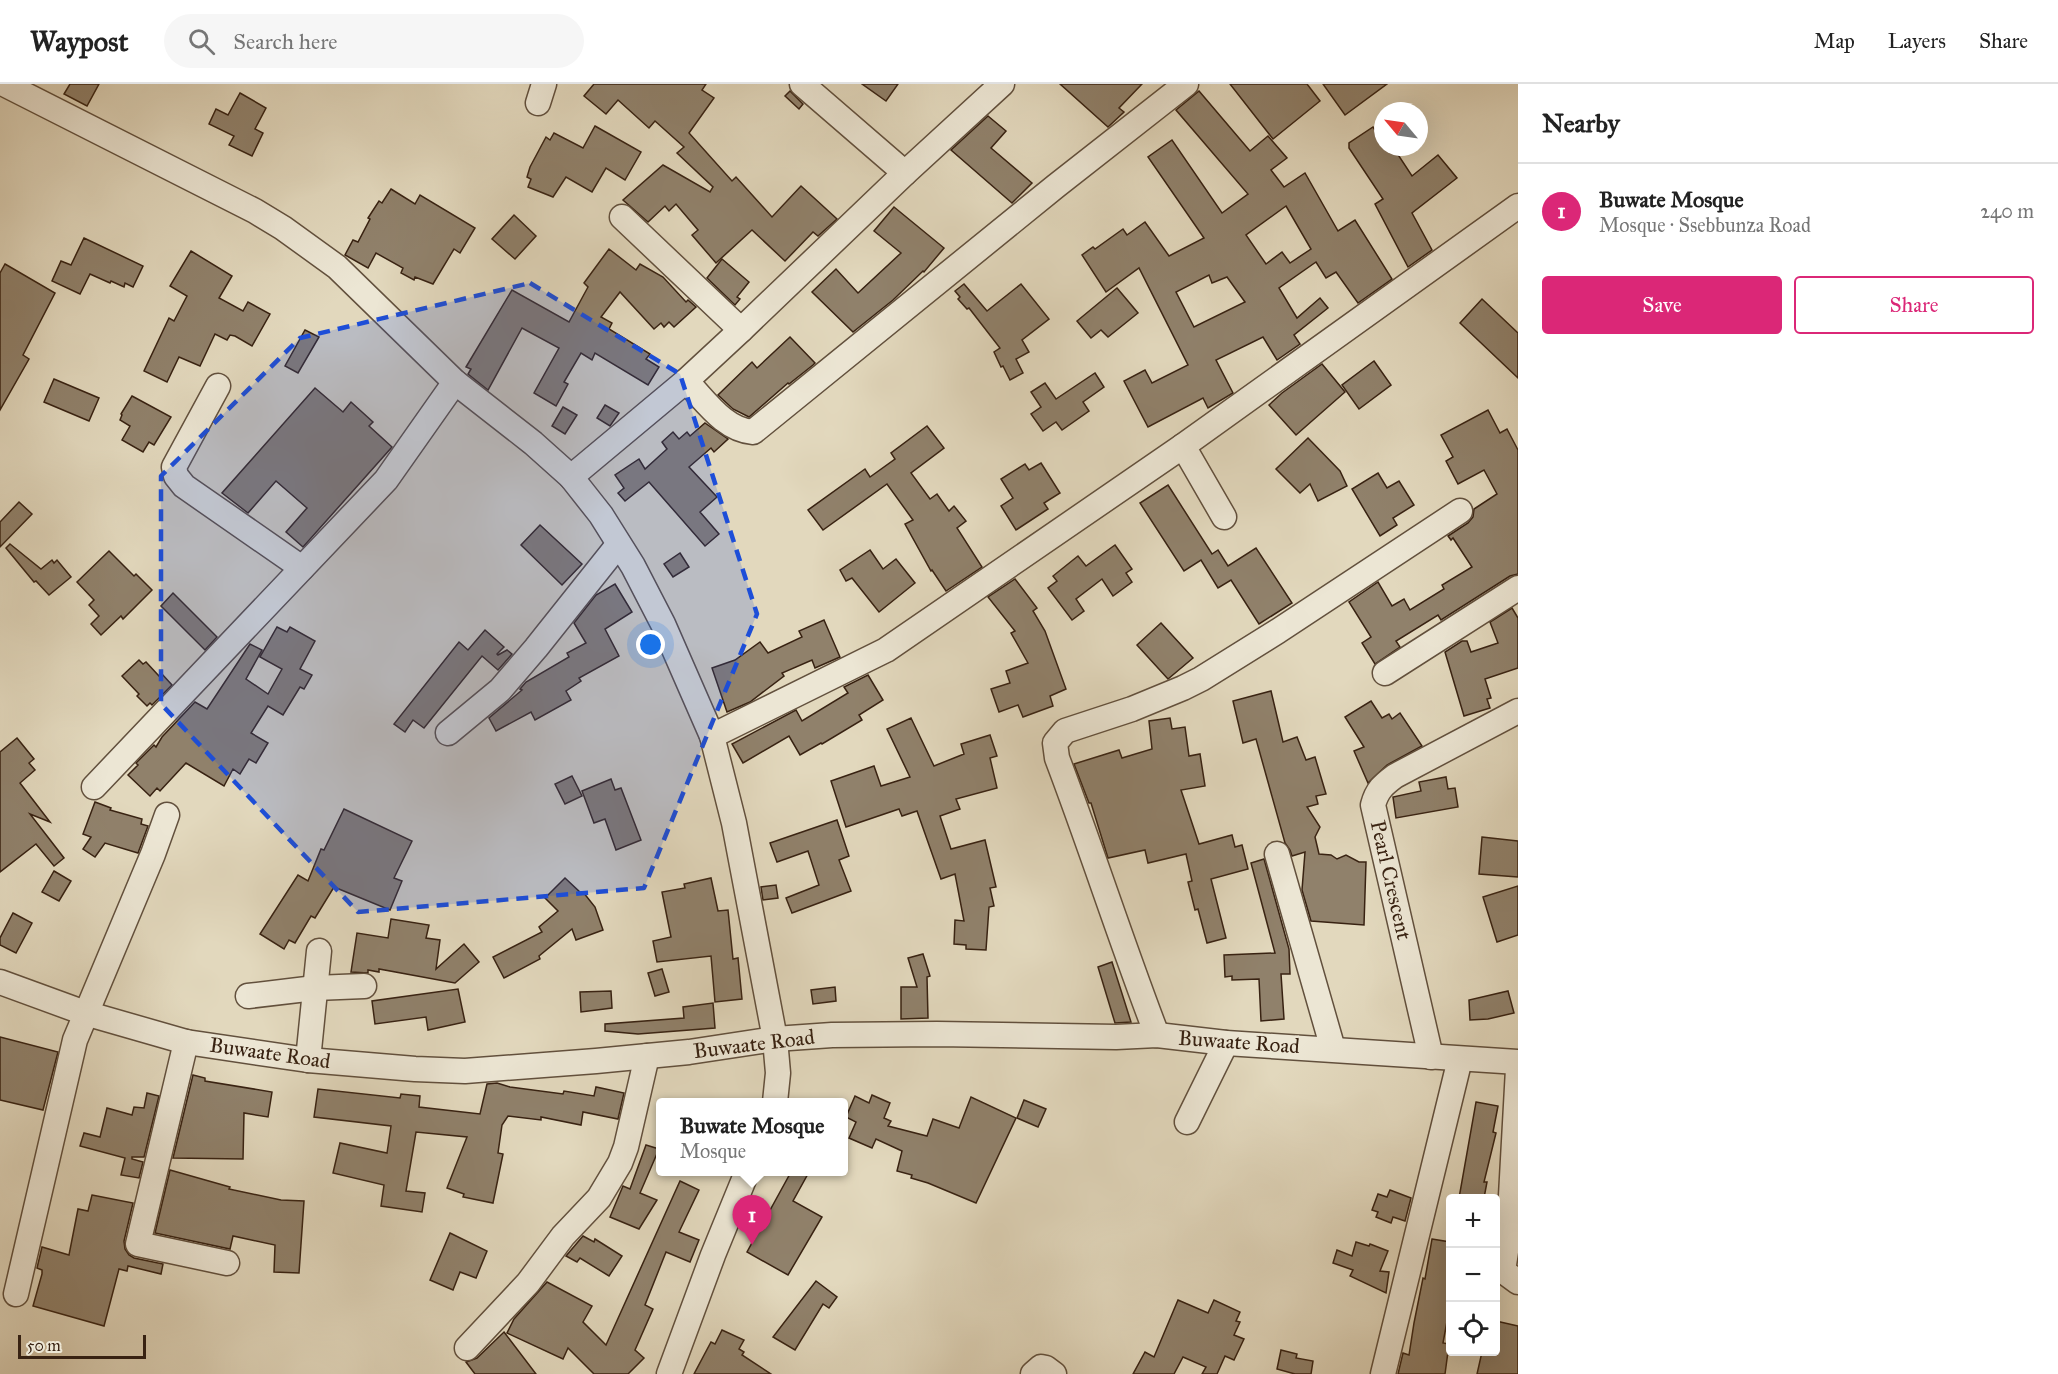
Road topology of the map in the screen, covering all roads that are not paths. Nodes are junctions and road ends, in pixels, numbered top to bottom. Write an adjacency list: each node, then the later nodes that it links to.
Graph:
1 (4, 84): 10 (street)
2 (801, 84): 5 (street)
3 (1002, 84): 5 (street)
4 (1186, 84): 9 (street)
5 (905, 173): 8 (street)
6 (1518, 206): 12 (street)
7 (622, 216): 8 (street)
8 (741, 330): 9 (street)
9 (686, 381): 13 (street)
10 (455, 382): 13 (street); 17 (street)
11 (218, 386): 17 (street)
12 (1183, 446): 15 (street); 22 (street)
13 (571, 477): 16 (street)
14 (1460, 511): 32 (street)
15 (1224, 517)
16 (618, 545): 21 (street); 22 (street)
17 (302, 568): 23 (street)
18 (1518, 588): 19 (street)
19 (1385, 673)
20 (1518, 711): 38 (street, Pearl Crescent)
21 (448, 733)
22 (712, 736): 33 (street)
23 (94, 787)
24 (167, 815): 31 (street)
25 (1277, 854): 36 (street)
26 (319, 951): 29 (street)
27 (0, 982): 31 (street, Buwaate Road)
28 (364, 986): 29 (street)
29 (315, 988): 30 (street); 40 (street)
30 (248, 996)
31 (85, 1013): 34 (street, Buwaate Road); 48 (street)
32 (1157, 1035): 33 (street, Buwaate Road); 35 (street, Buwaate Road)
33 (775, 1039): 37 (street, Buwaate Road); 43 (street)
34 (186, 1042): 40 (street, Buwaate Road); 46 (street)
35 (1226, 1043): 36 (street, Buwaate Road); 44 (street)
36 (1333, 1049): 38 (street, Buwaate Road)
37 (647, 1056): 40 (street, Buwaate Road); 49 (street)
38 (1431, 1057): 39 (street, Buwaate Road)
39 (1460, 1059): 41 (street, Buwaate Road); 53 (street)
40 (308, 1060)
41 (1518, 1062)
42 (1518, 1069): 47 (street)
43 (775, 1098)
44 (1186, 1122)
45 (745, 1176): 50 (street)
46 (227, 1263)
47 (1518, 1282)
48 (16, 1294)
49 (467, 1348)
50 (672, 1372)
51 (1033, 1374): 52 (street)
52 (1054, 1374)
53 (1383, 1374)

